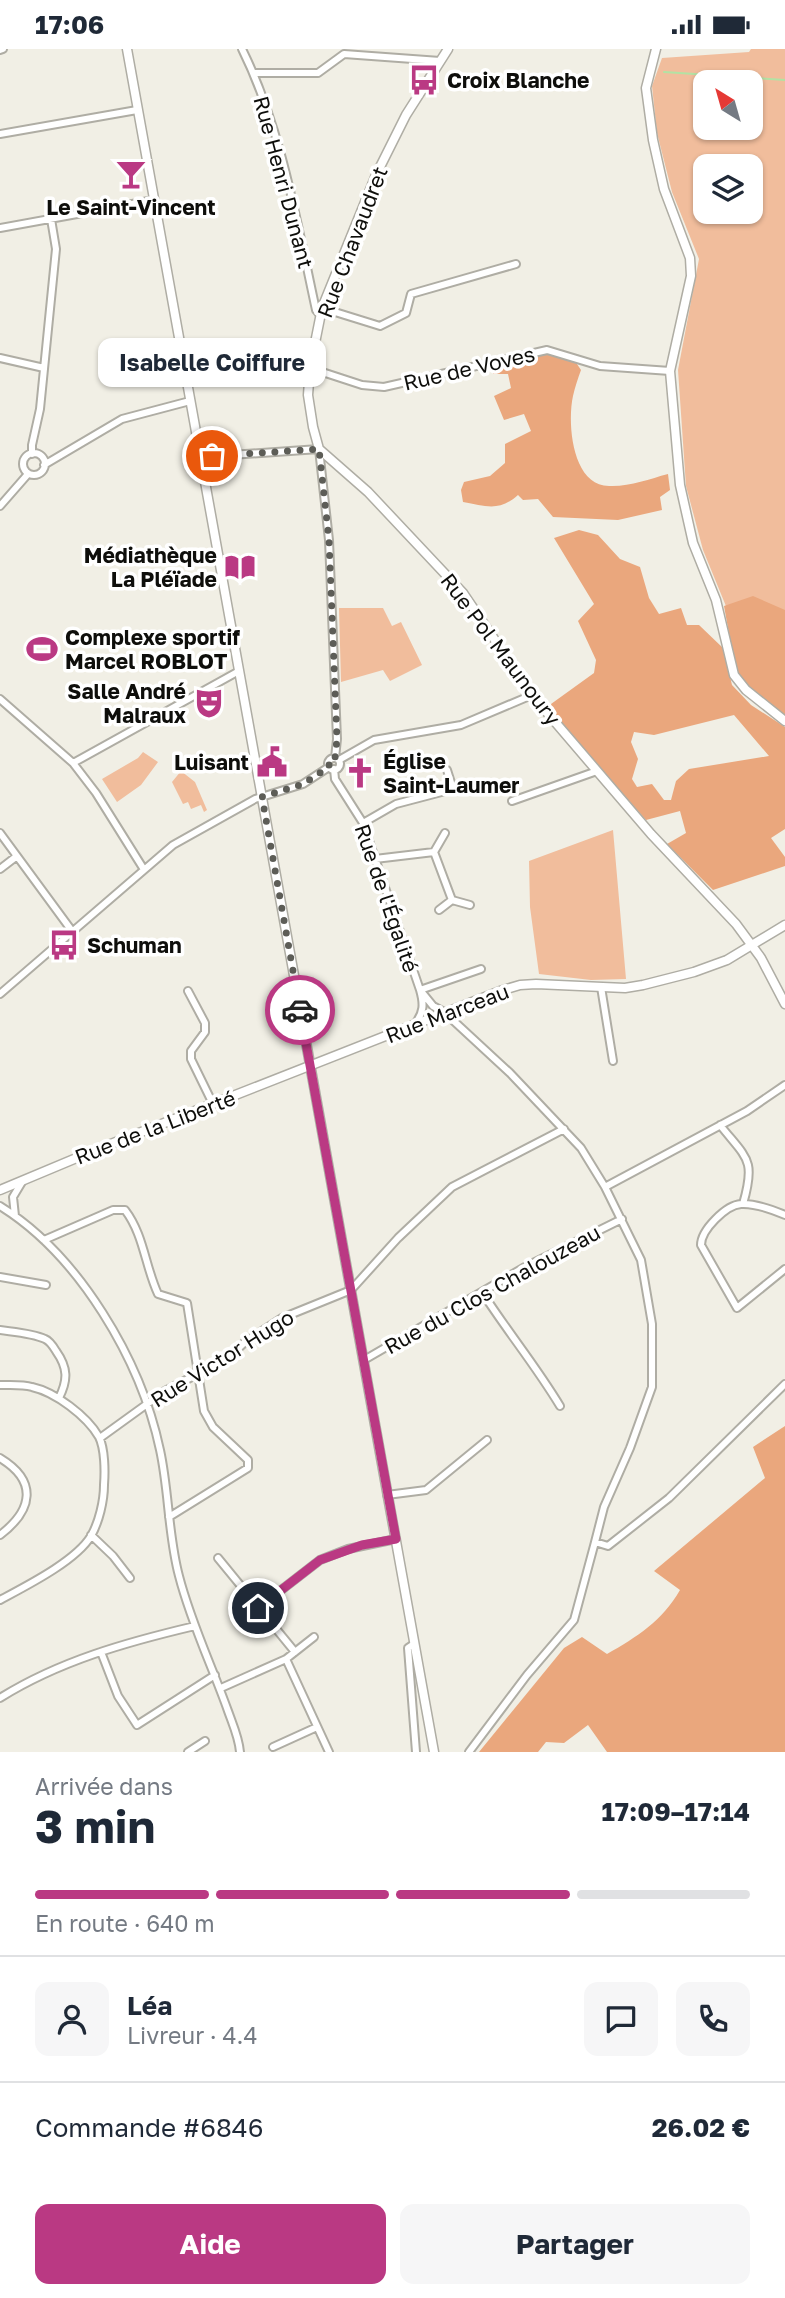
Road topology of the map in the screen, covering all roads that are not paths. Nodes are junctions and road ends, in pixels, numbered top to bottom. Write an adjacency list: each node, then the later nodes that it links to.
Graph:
1 (127, 49): 7 (street)
2 (242, 49): 6 (street, Rue Henri Dunant)
3 (447, 49): 5 (street, Rue Chavaudret)
4 (656, 49): 18 (street)
5 (440, 61): 6 (street); 13 (street, Rue Chavaudret)
6 (254, 73): 13 (street, Rue Henri Dunant)
7 (137, 110): 8 (street); 9 (street)
8 (0, 134)
9 (154, 200): 10 (street); 17 (street)
10 (51, 219): 11 (street); 15 (street)
11 (0, 228)
12 (516, 264): 13 (street)
13 (322, 312): 16 (street, Rue Chavaudret)
14 (0, 358): 15 (street)
15 (44, 368): 21 (street)
16 (310, 368): 17 (street, Rue de Voves); 18 (street, Rue de Voves); 20 (street, Rue Chavaudret)
17 (185, 369): 19 (street)
18 (670, 371): 29 (street)
19 (190, 401): 22 (street); 23 (street)
20 (319, 449): 22 (street); 27 (street, Rue Pol Maunoury); 30 (street)
21 (32, 454): 23 (street); 24 (street)
22 (201, 457): 26 (street)
23 (44, 465): 24 (street)
24 (29, 474): 25 (street)
25 (0, 506)
26 (239, 671): 31 (street); 35 (street)
27 (532, 695): 30 (street); 34 (street, Rue Pol Maunoury)
28 (1, 703): 31 (street)
29 (785, 722)
30 (337, 759): 32 (street)
31 (73, 763): 43 (street)
32 (332, 768): 35 (street); 37 (street, Rue de l'Égalité)
33 (447, 770): 37 (street)
34 (597, 771): 36 (street); 50 (street, Rue Pol Maunoury)
35 (262, 797): 43 (street); 60 (street)
36 (512, 800)
37 (363, 823): 42 (street, Rue de l'Égalité)
38 (0, 833): 41 (street)
39 (445, 833): 40 (street)
40 (434, 852): 42 (street); 45 (street)
41 (17, 856): 44 (street); 49 (street)
42 (374, 859): 53 (street, Rue de l'Égalité)
43 (143, 868): 49 (street)
44 (0, 869)
45 (452, 900): 46 (street); 47 (street)
46 (470, 905)
47 (439, 910)
48 (785, 925): 50 (street, Rue Marceau)
49 (72, 931): 55 (street)
50 (752, 945): 52 (street, Rue Marceau); 56 (street, Rue Pol Maunoury)
51 (481, 969): 53 (street)
52 (601, 987): 57 (street, Rue Marceau); 59 (street)
53 (420, 990): 57 (street, Rue de l'Égalité); 58 (street, Rue de l'Égalité)
54 (188, 991): 62 (street)
55 (0, 994)
56 (785, 1004)
57 (444, 1012): 58 (street, Rue Marceau); 64 (street, Rue de l'Égalité)
58 (415, 1024): 60 (street, Rue Marceau)
59 (613, 1061)
60 (311, 1067): 62 (street, Rue de la Liberté); 77 (street)
61 (785, 1085): 63 (street)
62 (213, 1104): 65 (street, Rue de la Liberté)
63 (720, 1125): 66 (street); 68 (street)
64 (564, 1129): 66 (street, Rue de l'Égalité); 77 (street)
65 (25, 1180): 67 (street, Rue de la Liberté); 71 (street)
66 (604, 1187): 72 (street, Rue de l'Égalité)
67 (0, 1190)
68 (743, 1204): 70 (street); 74 (street)
69 (0, 1206): 71 (street)
70 (785, 1215)
71 (15, 1216): 73 (street)
72 (622, 1219): 78 (street, Rue du Clos Chalouzeau); 95 (street, Rue de l'Égalité)
73 (44, 1240): 81 (street); 85 (street)
74 (785, 1269)
75 (0, 1276): 76 (street)
76 (46, 1285)
77 (351, 1290): 80 (street); 81 (street, Rue Victor Hugo)
78 (482, 1291): 80 (street, Rue du Clos Chalouzeau); 86 (street)
79 (0, 1330): 84 (street)
80 (364, 1360): 90 (street)
81 (199, 1372): 85 (street, Rue Victor Hugo); 91 (street)
82 (785, 1384): 95 (street)
83 (0, 1385): 84 (street)
84 (59, 1398): 87 (street)
85 (148, 1404): 87 (street, Rue Victor Hugo); 91 (street)
86 (560, 1406)
87 (100, 1439): 93 (street)
88 (487, 1440): 90 (street)
89 (0, 1458): 92 (street)
90 (387, 1495): 94 (street)
91 (169, 1517): 100 (street)
92 (0, 1535)
93 (92, 1535): 97 (street); 98 (street)
94 (396, 1539): 99 (street); 102 (street)
95 (595, 1542): 117 (street, Rue de l'Égalité)
96 (218, 1559): 99 (street)
97 (130, 1578)
98 (0, 1600)
99 (258, 1608): 104 (street)
100 (195, 1626): 103 (street); 106 (street)
101 (314, 1637): 104 (street)
102 (414, 1644): 115 (street); 116 (street)
103 (101, 1652): 106 (street); 108 (street)
104 (295, 1652): 105 (street)
105 (286, 1659): 107 (street); 109 (street)
106 (215, 1675): 107 (street)
107 (221, 1688): 113 (street)
108 (0, 1698)
109 (317, 1727): 111 (street); 114 (street)
110 (205, 1741): 112 (street)
111 (273, 1747)
112 (188, 1752)
113 (240, 1752)
114 (329, 1752)
115 (416, 1752)
116 (434, 1752)
117 (469, 1752)

